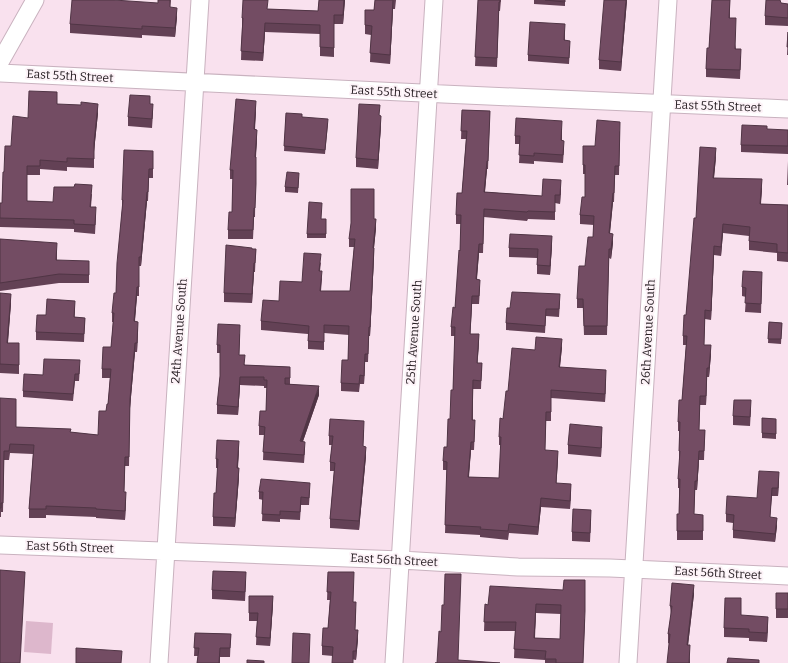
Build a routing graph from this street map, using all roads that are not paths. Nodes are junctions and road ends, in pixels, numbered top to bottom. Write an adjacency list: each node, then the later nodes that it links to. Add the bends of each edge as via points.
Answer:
1 (35, 0): 5 (street)
2 (200, 0): 7 (street, 24th Avenue South)
3 (434, 0): 8 (street, 25th Avenue South)
4 (668, 0): 9 (street, 26th Avenue South)
5 (0, 62)
6 (0, 73): 7 (street, East 55th Street)
7 (195, 82): 8 (street, East 55th Street); 12 (street, 24th Avenue South)
8 (429, 94): 9 (street, East 55th Street); 13 (street, 25th Avenue South)
9 (662, 104): 10 (street, East 55th Street); 14 (street, 26th Avenue South)
10 (788, 109)
11 (0, 544): 12 (street, East 56th Street)
12 (166, 551): 13 (street, East 56th Street); 16 (street, 24th Avenue South)
13 (401, 560): 14 (street, East 56th Street); 17 (street, 25th Avenue South)
14 (634, 570): 15 (street, East 56th Street); 18 (street, 26th Avenue South)
15 (788, 576)
16 (159, 663)
17 (394, 663)
18 (628, 663)

